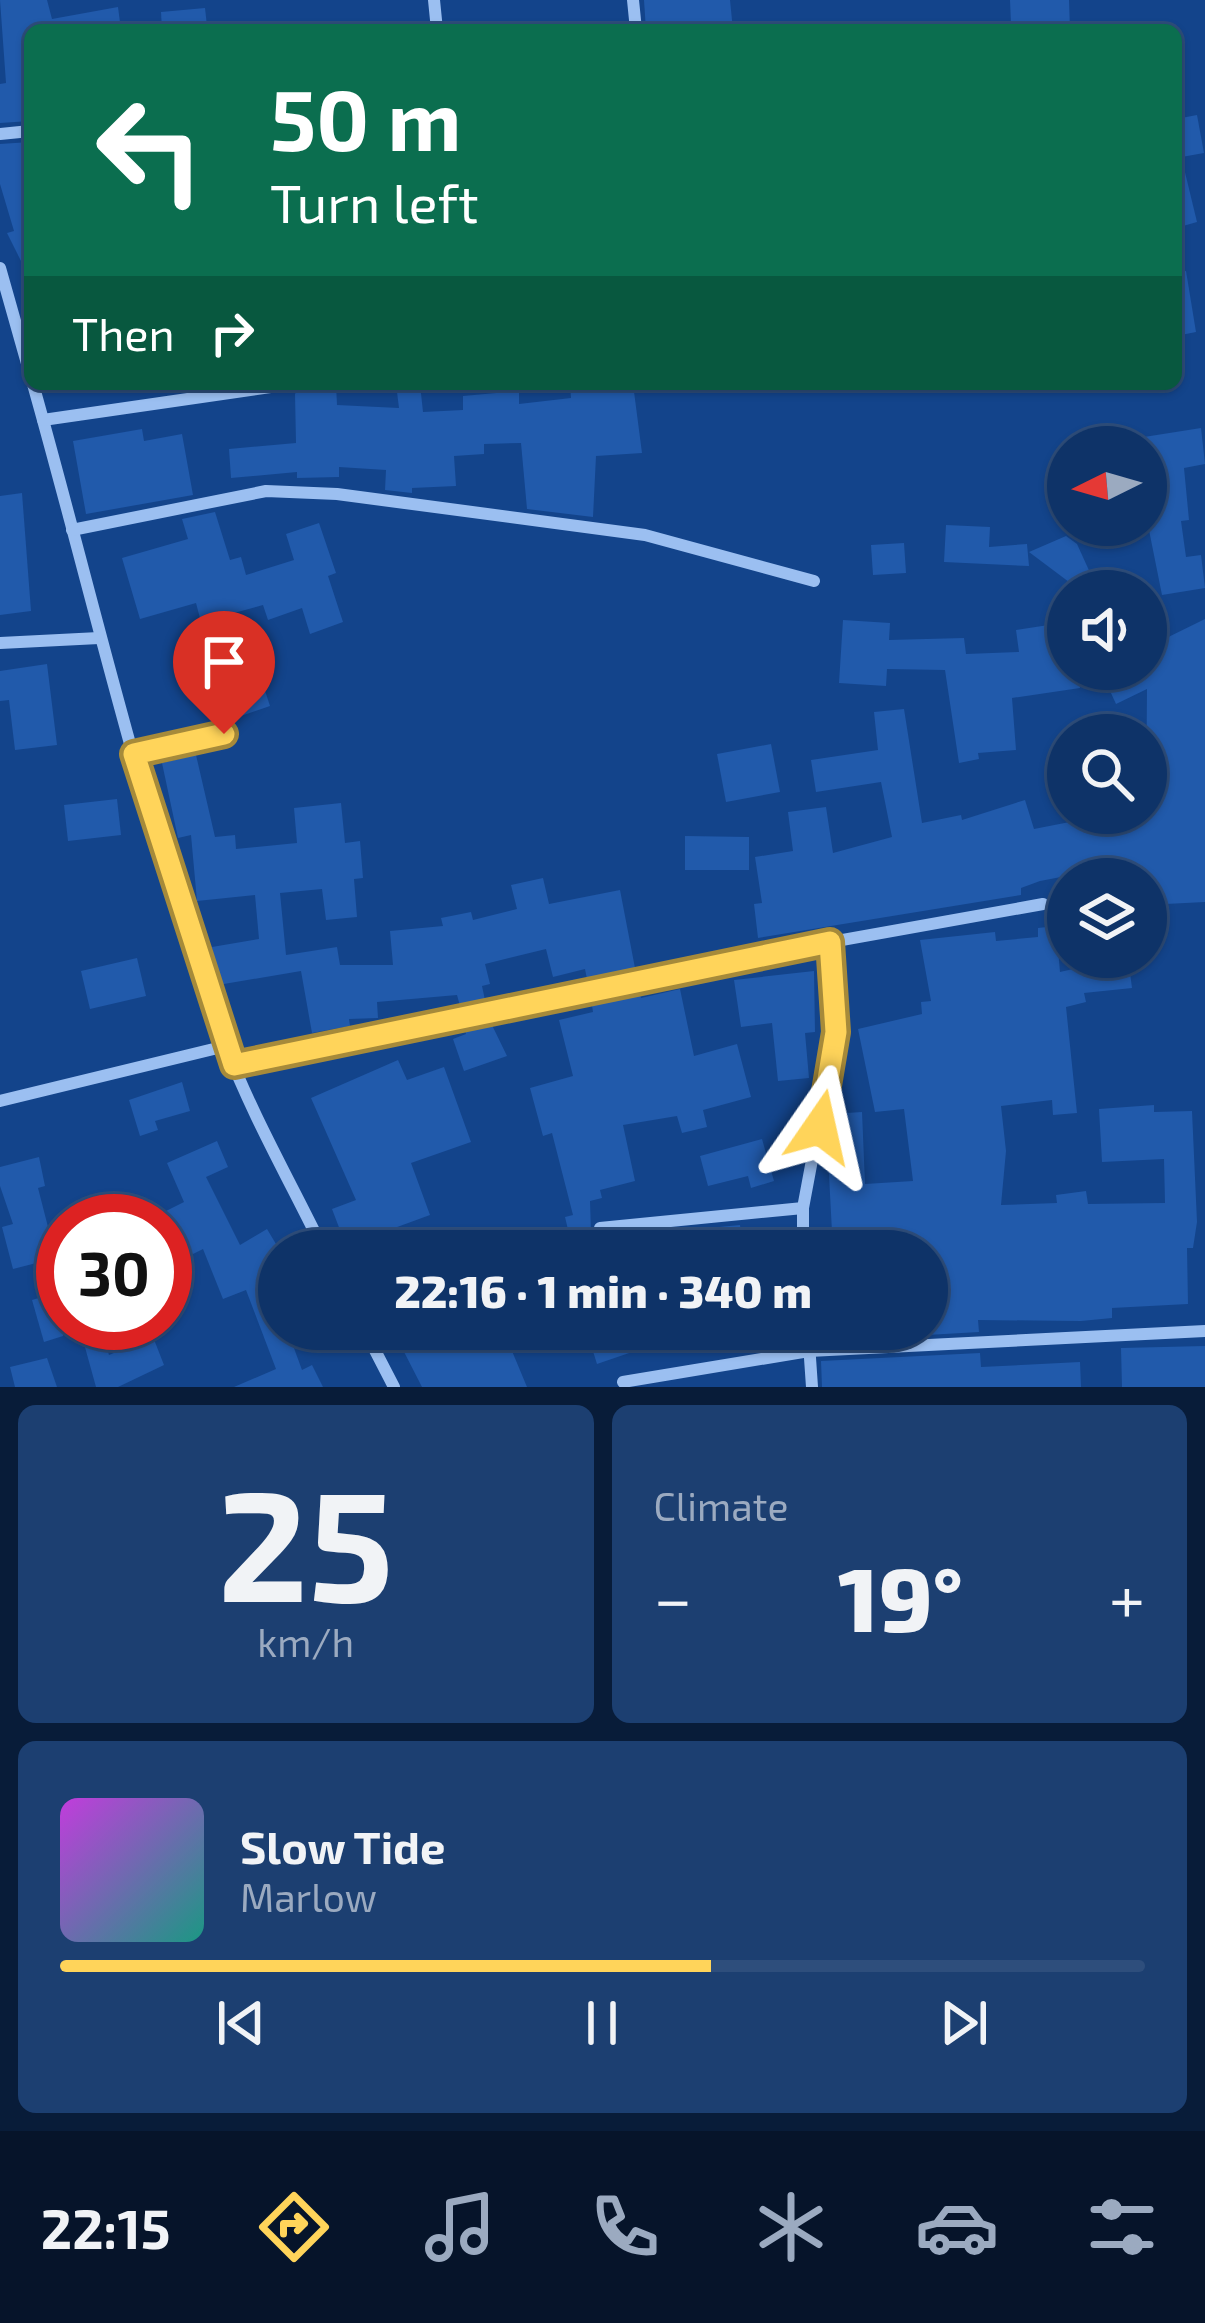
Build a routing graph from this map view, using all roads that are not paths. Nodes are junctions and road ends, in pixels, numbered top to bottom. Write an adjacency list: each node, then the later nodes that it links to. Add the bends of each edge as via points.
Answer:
1 (0, 268): 2 (street)
2 (24, 353)
3 (35, 390): 5 (street)
4 (250, 390): 5 (street)
5 (43, 420): 6 (street)
6 (72, 530): 7 (street, via 266,491 337,494 645,535); 8 (street)
7 (814, 581)
8 (99, 638): 9 (street); 11 (street)
9 (0, 643)
10 (224, 734): 11 (street)
11 (134, 754): 14 (street)
12 (1043, 904): 13 (street)
13 (830, 942): 15 (street); 17 (street, via 836,1032)
14 (226, 1046): 15 (street); 16 (street)
15 (234, 1065): 19 (street)
16 (0, 1101)
17 (803, 1208): 18 (street); 20 (street)
18 (600, 1228)
19 (314, 1230)
20 (803, 1230)
21 (1205, 1331): 23 (street)
22 (375, 1350): 25 (street)
23 (809, 1352): 24 (street); 26 (street)
24 (623, 1382)
25 (394, 1387)
26 (812, 1387)

